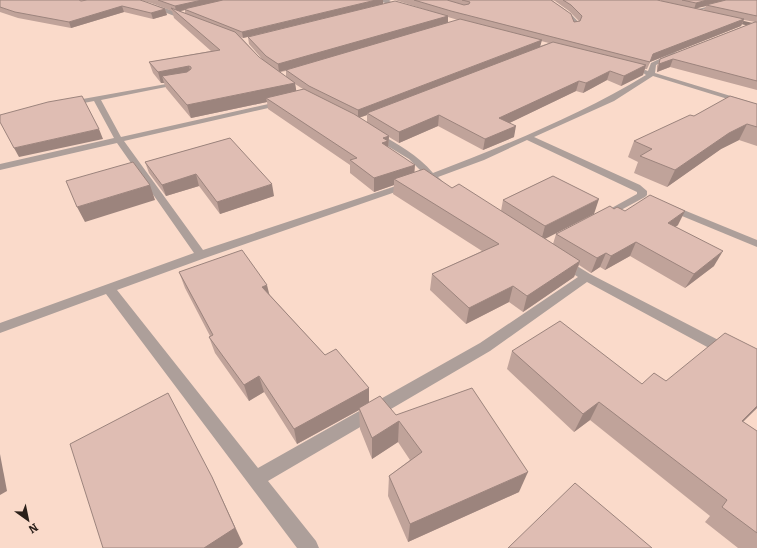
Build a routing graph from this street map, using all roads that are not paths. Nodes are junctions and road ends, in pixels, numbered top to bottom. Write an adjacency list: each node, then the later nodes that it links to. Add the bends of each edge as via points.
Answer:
1 (127, 0): 10 (street)
2 (548, 0): 14 (street, via 574,19)
3 (738, 0): 7 (street)
4 (385, 2): 5 (street)
5 (405, 8)
6 (686, 10): 7 (street)
7 (694, 11): 9 (street)
8 (189, 12): 10 (street)
9 (708, 14)
10 (176, 15): 12 (street)
11 (723, 18): 13 (street)
12 (190, 20)
13 (754, 25): 15 (street)
14 (575, 26)
15 (737, 30)
16 (683, 51): 18 (street, via 653,64)
17 (634, 69): 18 (street)
18 (652, 74): 23 (street); 25 (street, via 611,99)
19 (190, 80): 20 (street)
20 (97, 99): 22 (street); 26 (street)
21 (290, 100): 26 (street)
22 (62, 105)
23 (757, 106)
24 (364, 127): 28 (street, via 418,161)
25 (527, 138): 28 (street); 30 (street, via 637,187)
26 (119, 140): 27 (street); 33 (street)
27 (0, 167)
28 (431, 177): 29 (street); 33 (street)
29 (444, 185)
30 (649, 198): 31 (street); 32 (street)
31 (595, 219)
32 (757, 244)
33 (201, 255): 36 (street)
34 (554, 255): 35 (street)
35 (586, 277): 38 (street); 39 (street, via 485,347)
36 (109, 289): 37 (street); 39 (street)
37 (0, 328)
38 (737, 357)
39 (256, 478): 40 (street)
40 (309, 548)

